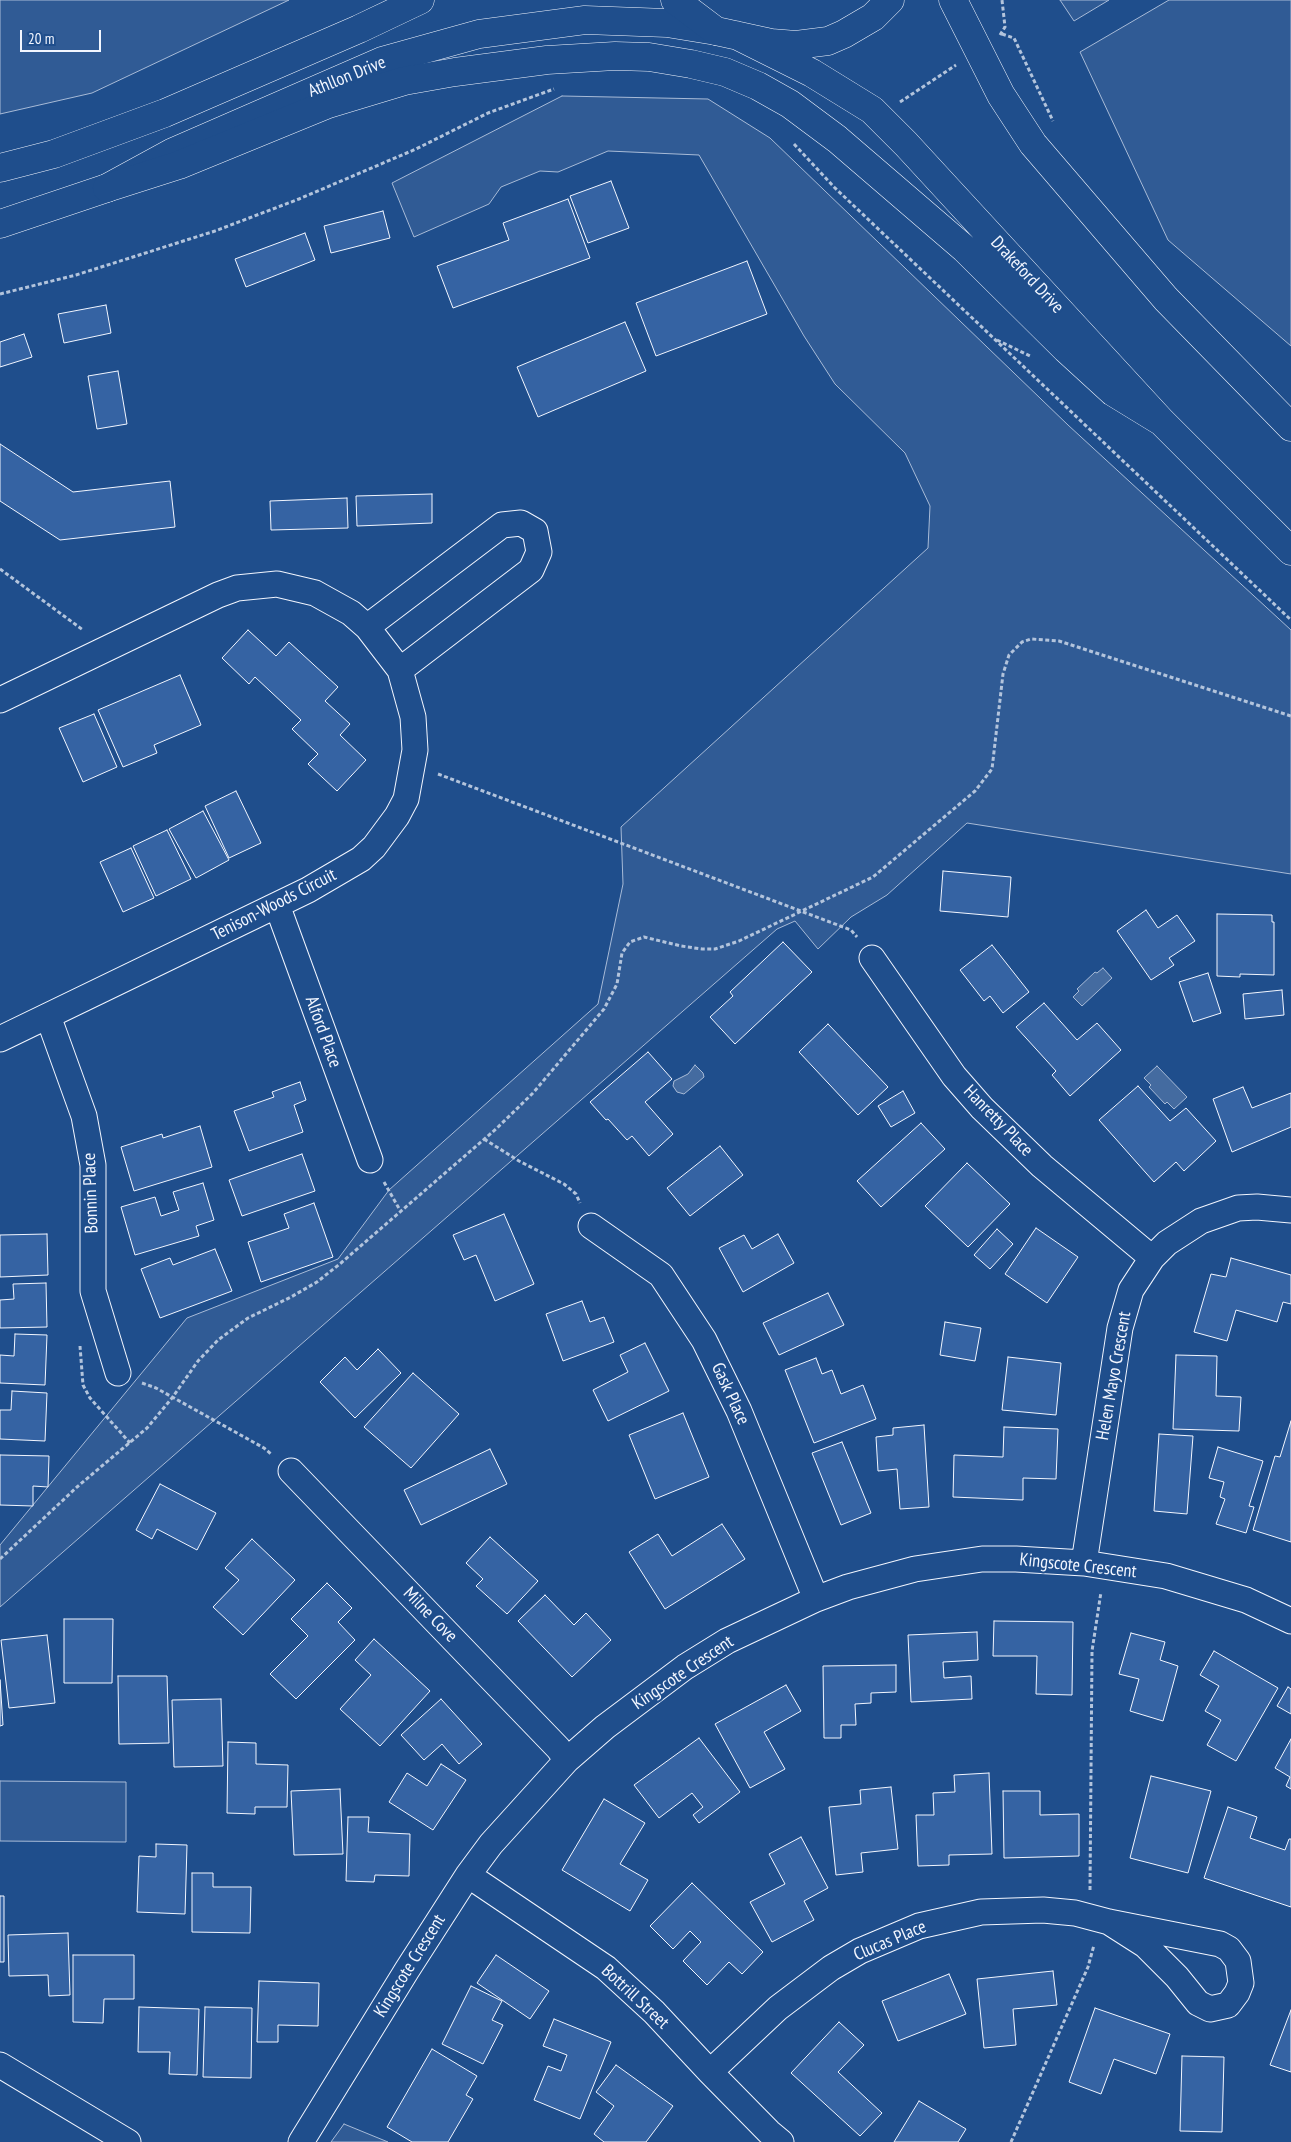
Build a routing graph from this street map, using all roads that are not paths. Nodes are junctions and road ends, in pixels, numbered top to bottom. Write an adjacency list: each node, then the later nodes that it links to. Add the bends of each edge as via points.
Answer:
1 (420, 0): 6 (main road, via 165,113 54,154)
2 (675, 0): 5 (main road)
3 (890, 0): 5 (main road, via 873,17 828,41 796,45)
4 (952, 0): 10 (main road, via 1001,95 1040,151 1166,299)
5 (726, 33): 7 (main road, Athllon Drive, via 667,24 585,20 479,34 382,61 173,152); 9 (main road, Drakeford Drive, via 812,73 872,110)
6 (0, 168)
7 (107, 188): 8 (main road, Athllon Drive); 9 (main road, via 179,165 328,104 404,82 547,60 632,56 691,64 725,72 758,86 790,104 837,138 965,249 1113,392)
8 (0, 224)
9 (1162, 422): 11 (main road, Drakeford Drive)
10 (1291, 427)
11 (1291, 551)
12 (367, 628): 13 (street, Tenison-Woods Circuit); 13 (street, via 502,525 521,523 535,531 539,552 531,570); 14 (street, Tenison-Woods Circuit, via 352,613 316,593 276,584 237,588)
13 (400, 670): 15 (street, Tenison-Woods Circuit, via 413,717 415,750 406,799 397,816 361,860)
14 (0, 700)
15 (277, 905): 17 (street, Tenison-Woods Circuit); 19 (street, Alford Place)
16 (872, 958): 22 (street, Hanretty Place, via 954,1076 982,1108 1042,1166)
17 (48, 1016): 18 (street, Tenison-Woods Circuit); 23 (street, Bonnin Place, via 84,1116 93,1165 93,1291)
18 (0, 1039)
19 (370, 1160)
20 (1291, 1210): 22 (street, Helen Mayo Crescent, via 1258,1206 1238,1208 1201,1221 1167,1243)
21 (591, 1226): 26 (street, Gask Place, via 661,1275 704,1340 739,1411)
22 (1152, 1258): 25 (street, Helen Mayo Crescent, via 1131,1290 1120,1328)
23 (118, 1373)
24 (291, 1471): 28 (street, Milne Cove)
25 (1084, 1563): 26 (street, Kingscote Crescent, via 982,1560 915,1569); 27 (street, Kingscote Crescent, via 1166,1576 1246,1600)
26 (816, 1599): 28 (street, Kingscote Crescent, via 727,1642 685,1667)
27 (1291, 1621)
28 (567, 1760): 29 (street, Kingscote Crescent, via 491,1844)
29 (468, 1875): 32 (street, Bottrill Street, via 606,1968 654,2012); 34 (street, Kingscote Crescent)
30 (1102, 1920): 30 (street, Clucas Place, via 1220,1944 1229,1949 1238,1961 1241,1983 1238,1993 1228,2005 1210,2009 1198,2003 1145,1945); 32 (street, Clucas Place, via 1044,1910 981,1912 919,1926 860,1951 831,1968 778,2008)
31 (0, 2065): 33 (street)
32 (710, 2072): 35 (street, Bottrill Street)
33 (128, 2142)
34 (301, 2142)
35 (781, 2142)

